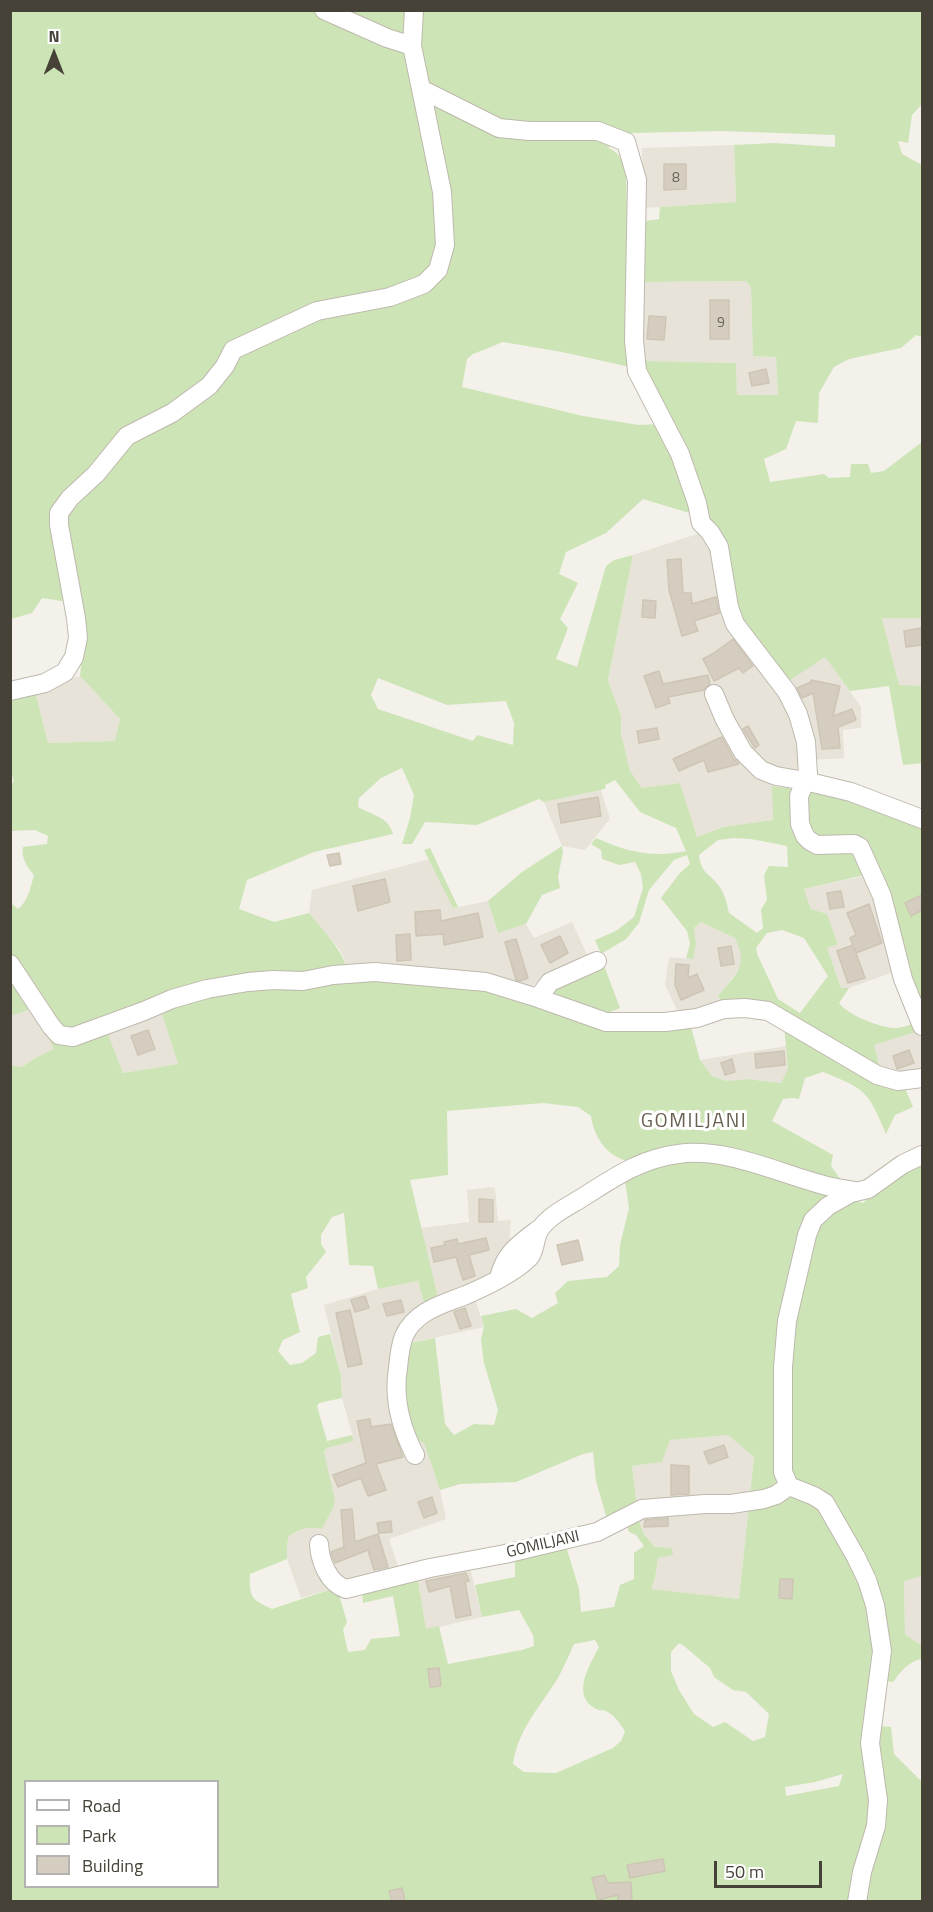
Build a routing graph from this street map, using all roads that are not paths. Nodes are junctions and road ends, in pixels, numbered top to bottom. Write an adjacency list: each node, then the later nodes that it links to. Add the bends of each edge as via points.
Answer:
1 (324, 10): 3 (street)
2 (414, 10): 3 (street)
3 (412, 46): 4 (street)
4 (420, 89): 5 (street, via 442,192 446,245 438,270 424,284 390,297 317,311 233,350 209,386 172,413 127,436 59,513 76,618 78,638 74,657 65,672 45,683); 7 (street, via 499,128 598,131 626,142 637,180 637,371 680,454 700,523 719,547 735,624 782,685 798,714 806,742)
5 (10, 691)
6 (714, 694): 7 (street, via 724,720 751,761 776,776)
7 (805, 781): 8 (street); 12 (street, via 799,796 800,824 805,836 817,845 860,847 882,896 903,978)
8 (920, 814)
9 (597, 961): 11 (street, via 550,982)
10 (10, 964): 11 (street, via 51,1026 59,1035 73,1037 172,999 248,982 303,981 375,972 486,982)
11 (538, 998): 13 (street, via 606,1022 665,1022 724,1009 768,1011 877,1075 898,1081)
12 (922, 1026)
13 (922, 1078)
14 (922, 1155): 15 (street, via 868,1189)
15 (855, 1191): 16 (street, via 710,1154 679,1153 649,1160 618,1174 561,1210 539,1229 531,1256 513,1270 431,1308 405,1334 396,1377 399,1413); 17 (street, via 813,1220 787,1321 783,1472)
16 (415, 1455)
17 (789, 1486): 18 (street, GOMILJANI, via 764,1499 642,1509 597,1533 346,1588 333,1581 319,1554); 19 (street, via 825,1503 856,1557 874,1605 882,1651 870,1743 878,1800 876,1826)
18 (319, 1544)
19 (857, 1902)

